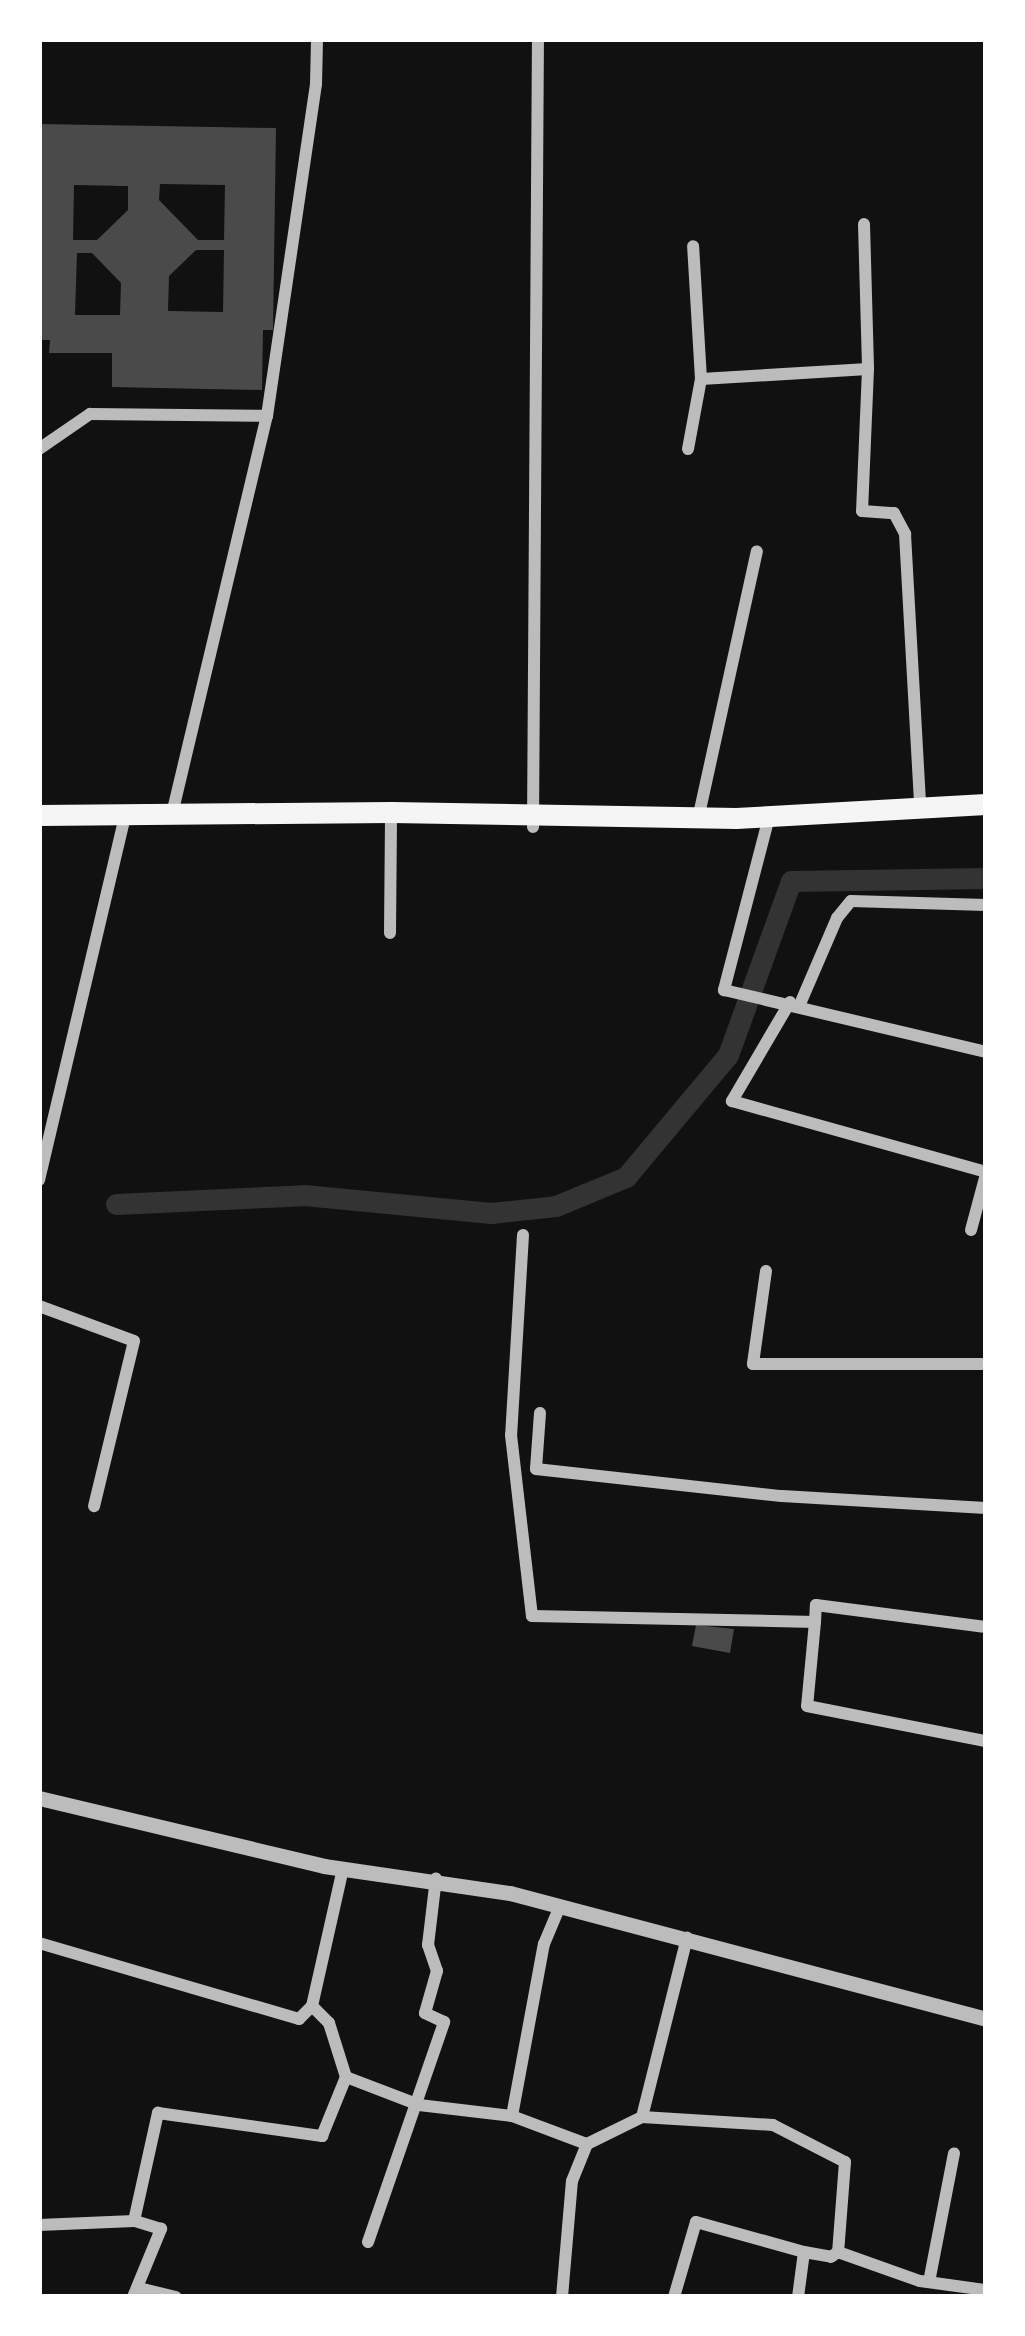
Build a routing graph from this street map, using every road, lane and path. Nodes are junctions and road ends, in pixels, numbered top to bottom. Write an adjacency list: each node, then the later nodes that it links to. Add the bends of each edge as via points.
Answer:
1 (317, 39): 7 (street)
2 (538, 39): 19 (street)
3 (864, 224): 5 (street)
4 (693, 246): 6 (street)
5 (868, 370): 6 (street); 11 (street, via 862,511 893,513 905,535)
6 (701, 379): 8 (street)
7 (268, 416): 9 (street, via 90,414); 16 (street)
8 (688, 448)
9 (39, 449)
10 (757, 551): 18 (street)
11 (920, 804): 12 (highway); 17 (highway)
12 (986, 804)
13 (391, 812): 16 (highway); 19 (highway); 21 (street)
14 (39, 815): 15 (highway)
15 (125, 815): 16 (highway); 25 (street)
16 (172, 815)
17 (769, 817): 18 (highway); 22 (street, via 724,990)
18 (698, 820): 19 (highway)
19 (533, 822)
20 (986, 904): 22 (street, via 851,901)
21 (389, 933)
22 (795, 1003): 23 (street); 24 (street, via 732,1101)
23 (986, 1052)
24 (986, 1173): 26 (street)
25 (39, 1180)
26 (971, 1230)
27 (523, 1235): 34 (street, via 512,1435 532,1616)
28 (766, 1271): 30 (street, via 754,1364)
29 (39, 1306): 32 (street, via 134,1341)
30 (986, 1364)
31 (540, 1413): 33 (street, via 536,1469)
32 (94, 1506)
33 (986, 1508)
34 (815, 1622): 35 (street, via 816,1605); 36 (street, via 807,1706)
35 (986, 1627)
36 (986, 1742)
37 (39, 1798): 38 (street)
38 (343, 1868): 39 (street); 43 (street)
39 (436, 1878): 40 (street); 46 (street, via 428,1945 437,1971 425,2013 444,2022)
40 (560, 1906): 41 (street); 47 (street, via 544,1944)
41 (687, 1938): 44 (street); 48 (street)
42 (39, 1943): 43 (street, via 299,2019)
43 (312, 2006): 45 (street, via 329,2023)
44 (986, 2019)
45 (346, 2077): 46 (street); 51 (street, via 322,2136 158,2113)
46 (418, 2105): 47 (street); 53 (street)
47 (512, 2116): 49 (street)
48 (642, 2116): 49 (street); 55 (street, via 773,2125 845,2162)
49 (587, 2144): 60 (street, via 572,2181)
50 (954, 2152): 56 (street)
51 (134, 2221): 52 (street); 58 (street, via 161,2229)
52 (39, 2225)
53 (368, 2242)
54 (804, 2252): 55 (street); 61 (street, via 696,2222); 62 (street)
55 (838, 2252): 56 (street)
56 (924, 2281): 57 (street); 63 (street)
57 (986, 2290)
58 (136, 2292): 59 (street)
59 (176, 2297)
60 (562, 2297)
61 (674, 2297)
62 (798, 2297)
63 (919, 2297)

